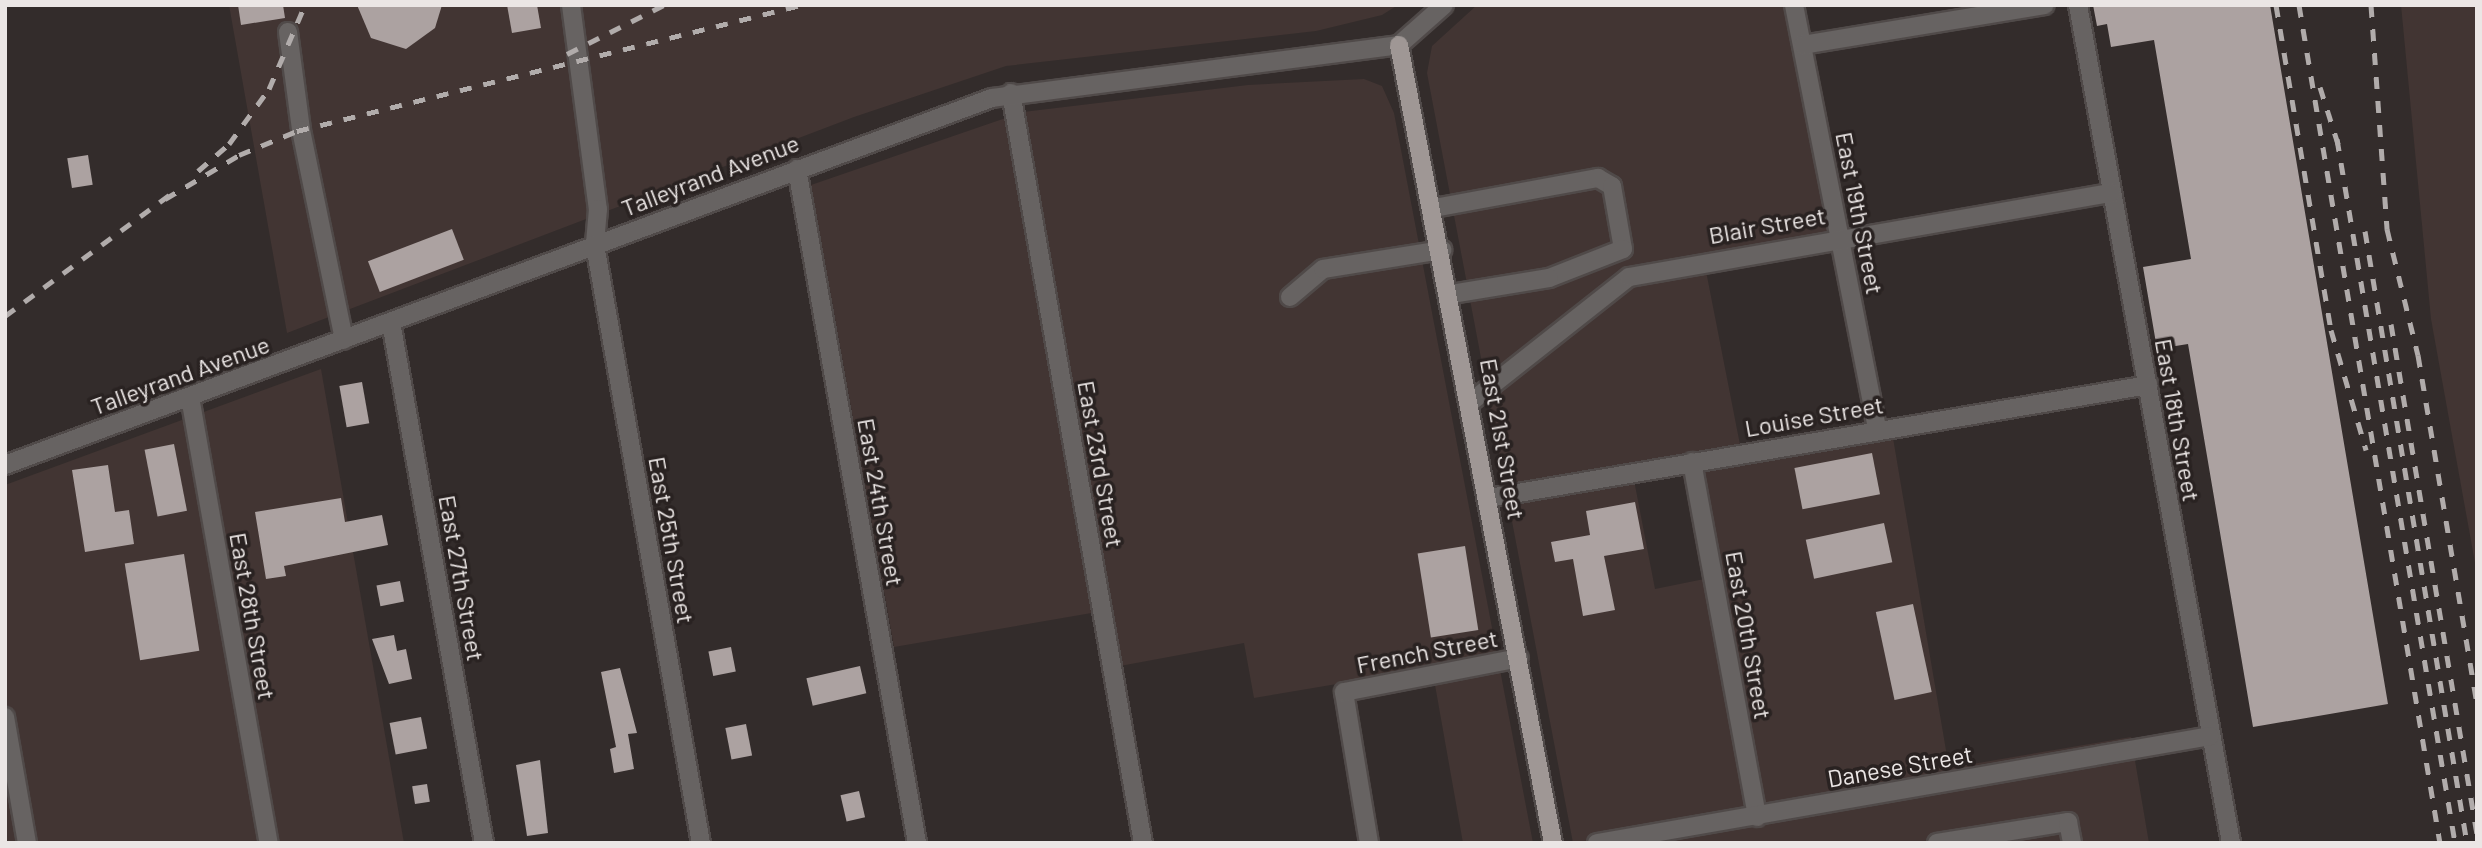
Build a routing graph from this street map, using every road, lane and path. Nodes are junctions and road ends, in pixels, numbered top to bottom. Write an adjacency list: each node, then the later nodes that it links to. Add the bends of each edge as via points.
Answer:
1 (571, 5): 14 (street, East 25th Street, via 597,209)
2 (1444, 5): 7 (street)
3 (1794, 5): 8 (street, East 19th Street)
4 (2045, 5): 8 (street)
5 (2078, 5): 11 (street, East 18th Street)
6 (288, 32): 19 (street)
7 (1399, 45): 9 (street, Talleyrand Avenue); 12 (main road, East 21st Street)
8 (1803, 45): 13 (street, East 19th Street)
9 (1011, 93): 10 (street, Talleyrand Avenue); 36 (street, East 23rd Street)
10 (797, 169): 14 (street, Talleyrand Avenue); 35 (street, East 24th Street)
11 (2112, 192): 13 (street, Blair Street); 20 (street, East 18th Street)
12 (1434, 208): 15 (main road, East 21st Street); 16 (street, via 1598,178 1612,186 1623,250 1549,278)
13 (1840, 237): 22 (street, Blair Street, via 1629,277); 23 (street, East 19th Street)
14 (595, 245): 18 (street, Talleyrand Avenue); 34 (street, East 25th Street)
15 (1442, 250): 16 (main road, East 21st Street); 17 (street, via 1323,270)
16 (1451, 294): 22 (main road, East 21st Street)
17 (1290, 297)
18 (391, 322): 19 (street, Talleyrand Avenue); 33 (street, East 27th Street)
19 (344, 340): 21 (street, Talleyrand Avenue)
20 (2148, 385): 23 (street, Louise Street); 29 (street, East 18th Street)
21 (190, 397): 25 (street, Talleyrand Avenue); 32 (street, East 28th Street)
22 (1472, 401): 26 (main road, East 21st Street)
23 (1877, 430): 24 (street, Louise Street)
24 (1692, 462): 26 (street, Louise Street); 30 (street, East 20th Street)
25 (5, 465)
26 (1489, 498): 27 (main road, East 21st Street)
27 (1519, 658): 37 (street, French Street, via 1344,692); 38 (main road, East 21st Street)
28 (5, 717): 31 (street)
29 (2210, 736): 30 (street, Danese Street); 42 (street, East 18th Street)
30 (1757, 817): 39 (street, Danese Street)
31 (27, 843)
32 (269, 843)
33 (484, 843)
34 (701, 843)
35 (917, 843)
36 (1143, 843)
37 (1369, 843)
38 (1553, 843)
39 (1597, 843)
40 (1937, 843): 41 (street, via 2068,822)
41 (2072, 843)
42 (2231, 843)

